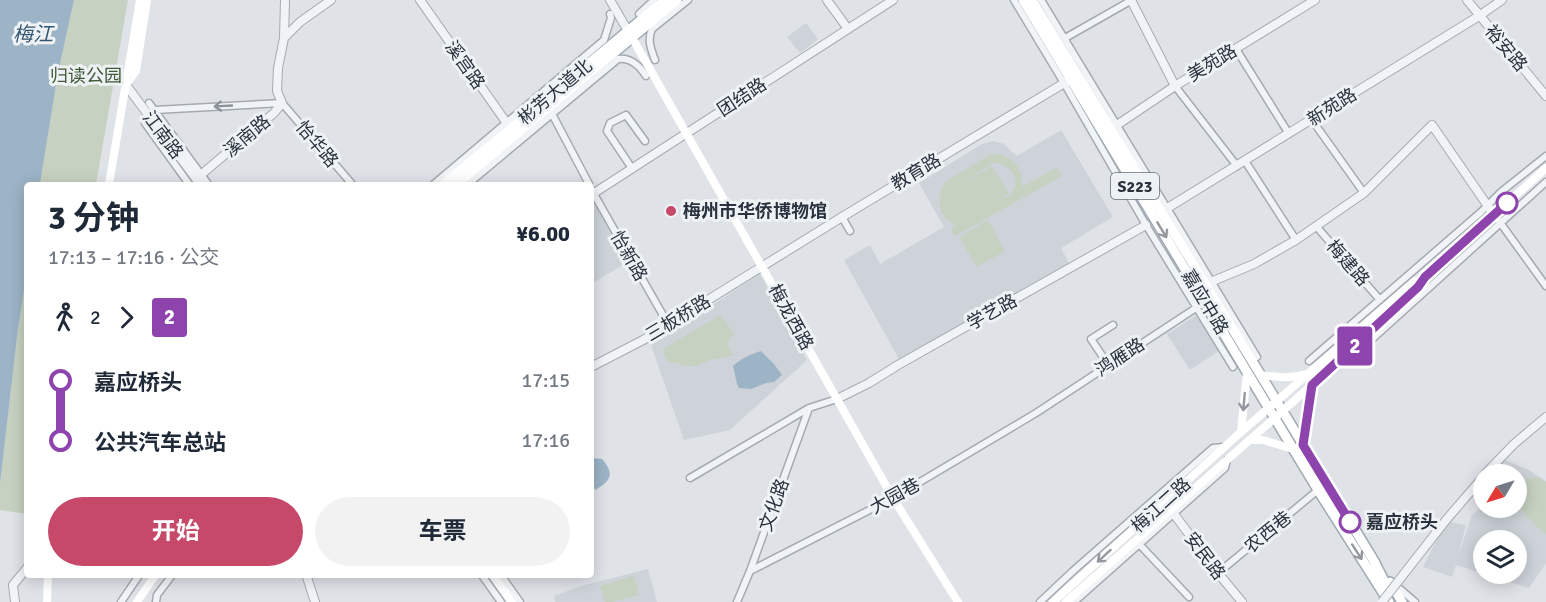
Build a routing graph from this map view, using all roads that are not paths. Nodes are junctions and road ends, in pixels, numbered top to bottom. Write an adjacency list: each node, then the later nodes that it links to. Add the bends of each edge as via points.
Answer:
1 (140, 0): 32 (main road)
2 (147, 0): 32 (main road, via 136,71)
3 (285, 0): 27 (street, 溪南路)
4 (331, 0): 27 (street)
5 (420, 0): 41 (street, 溪宫路)
6 (610, 0): 25 (street)
7 (654, 0): 22 (street)
8 (665, 0): 25 (main road, 彬芳大道北)
9 (677, 0): 25 (main road, 彬芳大道北)
10 (688, 0): 29 (street, via 652,29 650,49)
11 (826, 0): 24 (street)
12 (893, 0): 24 (street, 团结路)
13 (1014, 0): 31 (street)
14 (1023, 0): 31 (main road, 嘉应中路 / S223)
15 (1032, 0): 42 (main road, 嘉应中路 / S223)
16 (1041, 0): 42 (street)
17 (1131, 0): 26 (street); 33 (street)
18 (1315, 0): 28 (street, 美苑路)
19 (1467, 0): 23 (street, 裕安路)
20 (1502, 0): 23 (street, 新苑路)
21 (610, 14): 41 (street, via 604,40)
22 (639, 14)
23 (1479, 16): 34 (street, 裕安路); 39 (street, 新苑路)
24 (848, 29): 43 (street, 团结路)
25 (630, 34): 38 (main road, 彬芳大道北); 41 (main road, 彬芳大道北); 43 (main road, 梅龙西路)
26 (1067, 37)
27 (284, 38): 36 (street, 溪南路, via 277,91)
28 (1236, 49): 33 (street, 美苑路); 44 (street)
29 (655, 60)
30 (646, 76): 38 (street, via 637,64 618,59)
31 (1067, 81): 65 (street, 教育路); 66 (street); 75 (main road, 嘉应中路 / S223, one-way to 75)
32 (126, 85): 51 (street, 江南路); 52 (main road)
33 (1175, 86): 42 (street, 美苑路); 49 (street)
34 (1546, 96)
35 (149, 103): 37 (street)
36 (282, 103): 37 (street, one-way to 37); 51 (street, 溪南路); 53 (street, 怡华路)
37 (154, 110): 51 (street)
38 (550, 110): 56 (main road, 彬芳大道北); 57 (street); 58 (street)
39 (1312, 120): 44 (street, 新苑路); 61 (street)
40 (145, 123): 51 (street)
41 (508, 126): 54 (street); 55 (main road, 彬芳大道北)
42 (1113, 127): 63 (main road, 嘉应中路 / S223)
43 (686, 132): 60 (street, 团结路); 70 (main road, 梅龙西路)
44 (1289, 134): 47 (street, 新苑路)
45 (645, 141): 48 (street, via 626,115 610,123 607,131)
46 (1546, 156): 74 (street)
47 (1245, 161): 49 (street, 新苑路); 69 (street)
48 (629, 164)
49 (1237, 166): 63 (street, 新苑路)
50 (1546, 168): 64 (main road)
51 (197, 180)
52 (109, 182)
53 (349, 182)
54 (437, 182)
55 (446, 182)
56 (460, 182)
57 (470, 182)
58 (588, 182)
59 (1546, 182): 78 (street)
60 (594, 191)
61 (1364, 193): 64 (street, via 1432,125); 67 (street)
62 (594, 195): 76 (street, 怡新路)
63 (1164, 211): 79 (street); 86 (main road, 嘉应中路 / S223)
64 (1494, 215): 71 (main road); 73 (street)
65 (842, 217): 68 (street); 70 (street, 教育路)
66 (1146, 225): 75 (street); 88 (street, 学艺路)
67 (1316, 226): 69 (street); 74 (street, 梅建路)
68 (850, 231)
69 (1296, 240): 72 (street, via 1254,264)
70 (762, 267): 76 (street, 三板桥路); 88 (main road, 梅龙西路)
71 (1425, 277): 85 (main road, 梅江二路, via 1414,282); 87 (main road, 梅江二路)
72 (1212, 281)
73 (1546, 286)
74 (1380, 300): 81 (street)
75 (1201, 305): 83 (street); 84 (main road, 嘉应中路 / S223); 93 (street, 鸿雁路)
76 (668, 324): 82 (street, 三板桥路)
77 (1113, 325): 80 (street, via 1091,339)
78 (1359, 351)
79 (1257, 357)
80 (1105, 360)
81 (1309, 361)
82 (594, 365)
83 (1233, 367)
84 (1247, 372): 91 (main road, 嘉应中路 / S223); 96 (main road, one-way to 96)
85 (1310, 373): 86 (main road, via 1294,378); 89 (main road, 梅江二路)
86 (1261, 375): 89 (main road, 嘉应中路 / S223)
87 (1312, 385): 92 (main road, 梅江二路); 98 (main road)
88 (837, 399): 90 (street); 105 (main road, 梅龙西路)
89 (1277, 401): 91 (main road, 梅江二路); 92 (main road, 嘉应中路 / S223)
90 (809, 408): 102 (street); 110 (street, 文化路)
91 (1269, 408): 95 (main road, 嘉应中路 / S223); 96 (main road, 梅江二路)
92 (1282, 411): 95 (main road, 梅江二路); 98 (main road, 嘉应中路 / S223)
93 (1036, 413): 105 (street, 大园巷)
94 (1546, 417): 101 (street)
95 (1274, 418): 97 (main road, 梅江二路); 100 (main road, 嘉应中路 / S223)
96 (1241, 432): 99 (main road, 梅江二路)
97 (1249, 440): 100 (main road); 106 (main road, 梅江二路)
98 (1303, 445): 108 (main road, 嘉应中路 / S223)
99 (1226, 446): 133 (street, via 1213,448); 134 (main road, 梅江二路, one-way to 134)
100 (1293, 449): 104 (main road, 嘉应中路 / S223)
101 (1495, 464)
102 (690, 478)
103 (1473, 488): 138 (street, bridge)
104 (1318, 490): 111 (street, 农西巷); 112 (main road, 嘉应中路 / S223, one-way to 112)
105 (893, 498): 110 (street, 大园巷); 132 (main road, 梅龙西路)
106 (1173, 511): 111 (street, 安民路); 135 (main road, 梅江二路); 136 (street)
107 (1141, 546): 122 (street)
108 (1374, 561): 121 (main road); 140 (main road, 嘉应中路 / S223)
109 (24, 571): 124 (street, via 13,585)
110 (750, 571): 131 (street, 文化路)
111 (1218, 573): 137 (street, 安民路)
112 (1370, 573): 138 (main road); 139 (main road, 嘉应中路 / S223)
113 (48, 578): 125 (main road)
114 (137, 578): 126 (street)
115 (153, 578): 127 (main road)
116 (169, 578): 128 (street)
117 (307, 578): 129 (street)
118 (484, 578): 123 (street)
119 (494, 578): 123 (main road)
120 (503, 578): 130 (street)
121 (1389, 580): 141 (main road); 142 (street)
122 (1189, 597)
123 (503, 601)
124 (15, 602)
125 (47, 602)
126 (121, 602)
127 (137, 602)
128 (156, 602)
129 (315, 602)
130 (520, 602)
131 (737, 602)
132 (957, 602)
133 (1040, 602)
134 (1053, 602)
135 (1066, 602)
136 (1074, 602)
137 (1242, 602)
138 (1382, 602)
139 (1389, 602)
140 (1395, 602)
141 (1402, 602)
142 (1415, 602)

